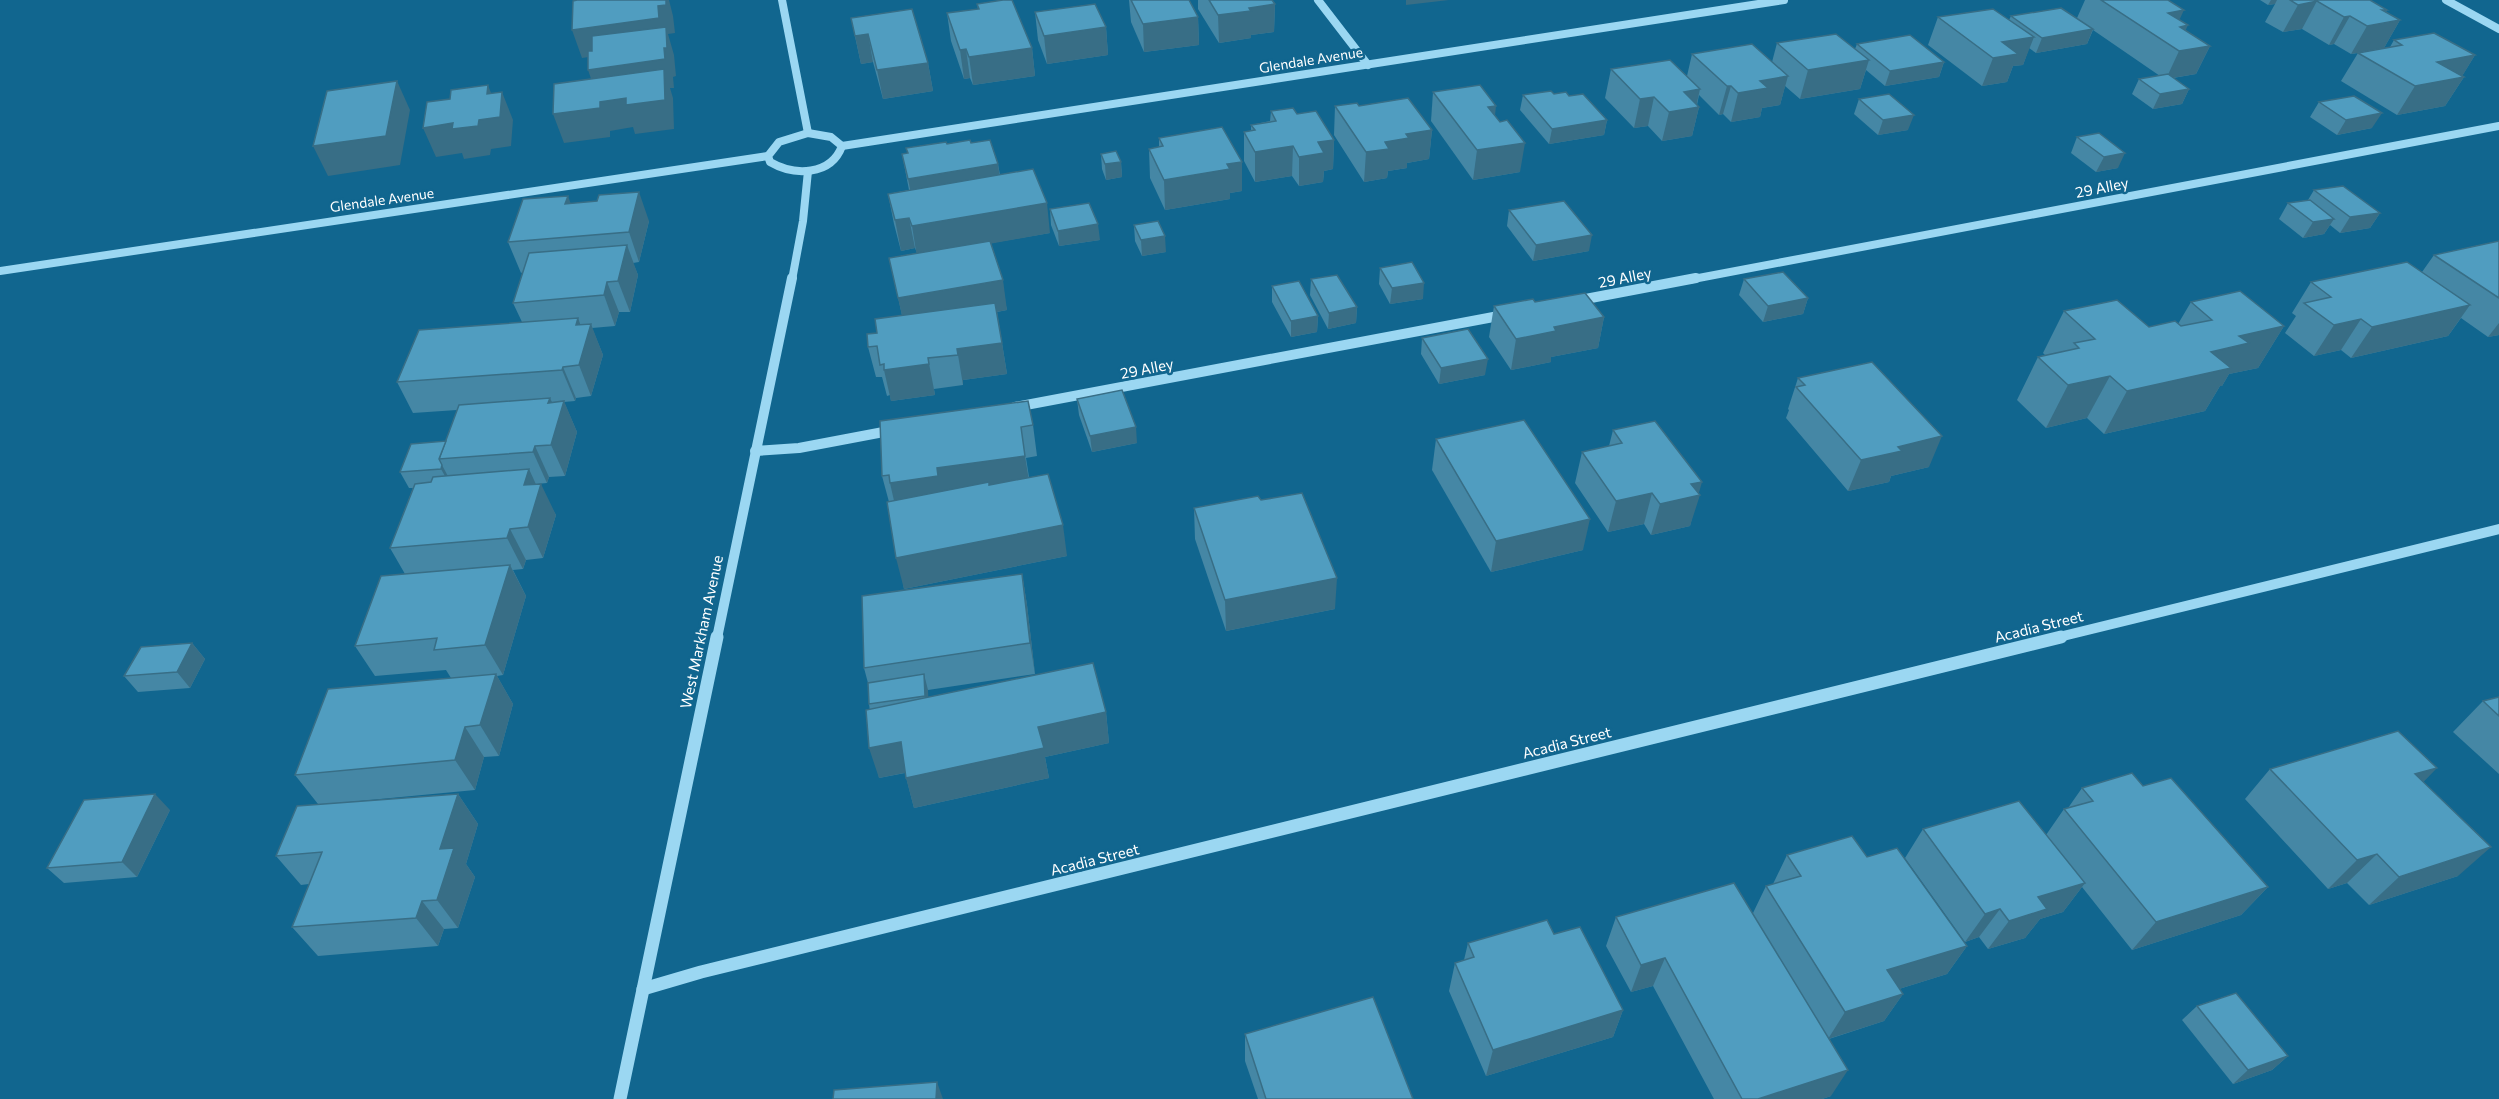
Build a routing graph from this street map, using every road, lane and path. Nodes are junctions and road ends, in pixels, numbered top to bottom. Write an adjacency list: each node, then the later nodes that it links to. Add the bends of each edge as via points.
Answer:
1 (782, 0): 8 (street)
2 (1318, 0): 6 (street)
3 (1784, 0): 6 (street, Glendale Avenue)
4 (2446, 0): 5 (street)
5 (2499, 29)
6 (1368, 65): 9 (street, Glendale Avenue)
7 (2499, 126): 13 (street, 29 Alley)
8 (808, 133): 9 (street, via 830,136); 10 (street, via 784,139)
9 (842, 146): 11 (street, via 830,164)
10 (768, 156): 11 (street, via 770,162 785,170); 12 (street, Glendale Avenue)
11 (808, 171): 17 (street, West Markham Avenue, via 803,221)
12 (0, 271)
13 (1561, 304)
14 (1514, 313): 15 (street, 29 Alley)
15 (1010, 408)
16 (905, 428): 17 (street, via 799,448)
17 (755, 451): 19 (street, West Markham Avenue)
18 (2499, 529): 19 (street, Acadia Street)
19 (643, 989): 20 (street, West Markham Avenue)
20 (620, 1099)

